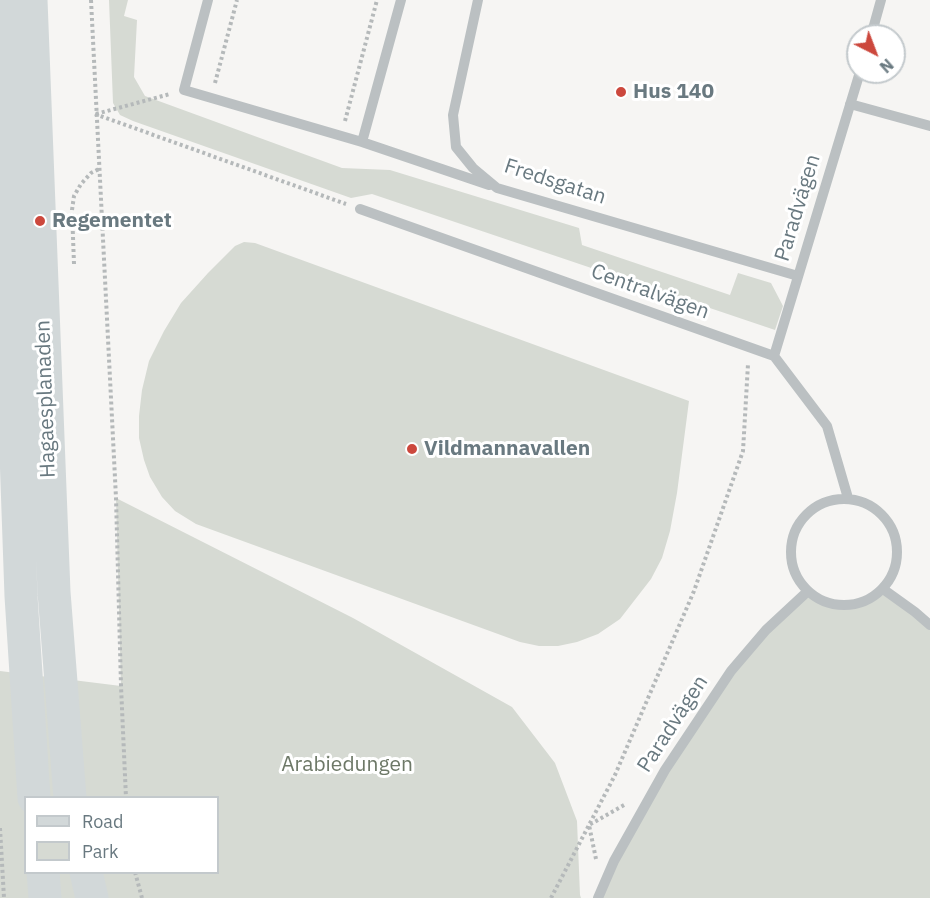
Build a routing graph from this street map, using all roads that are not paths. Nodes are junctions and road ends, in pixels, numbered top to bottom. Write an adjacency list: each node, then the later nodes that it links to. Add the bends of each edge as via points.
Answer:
1 (0, 0): 20 (main road, Hagaesplanaden, via 21,597)
2 (31, 0): 21 (main road, Hagaesplanaden, via 54,592)
3 (208, 0): 11 (street, via 184,90)
4 (400, 0): 11 (street)
5 (478, 0): 12 (street, Fredsgatan, via 453,115 456,147)
6 (881, 0): 7 (street)
7 (874, 24)
8 (856, 84): 9 (street, Paradvägen)
9 (850, 104): 10 (street); 14 (street, Paradvägen)
10 (930, 126)
11 (362, 142): 12 (street)
12 (497, 188): 14 (street, Fredsgatan)
13 (360, 209): 15 (street, Centralvägen)
14 (798, 276): 15 (street, Paradvägen)
15 (774, 356): 16 (street, via 827,426)
16 (848, 498): 17 (street, via 872,505 888,520 897,539 898,560); 18 (street, via 827,500 808,512 794,534 790,554 796,575)
17 (883, 589): 18 (street, via 868,600 850,605 826,602); 19 (street)
18 (808, 591): 26 (street, Paradvägen, via 766,630 731,671 665,770)
19 (930, 626)
20 (34, 796)
21 (70, 796)
22 (42, 874): 24 (main road)
23 (86, 874): 25 (main road)
24 (45, 898)
25 (92, 898)
26 (598, 898)

